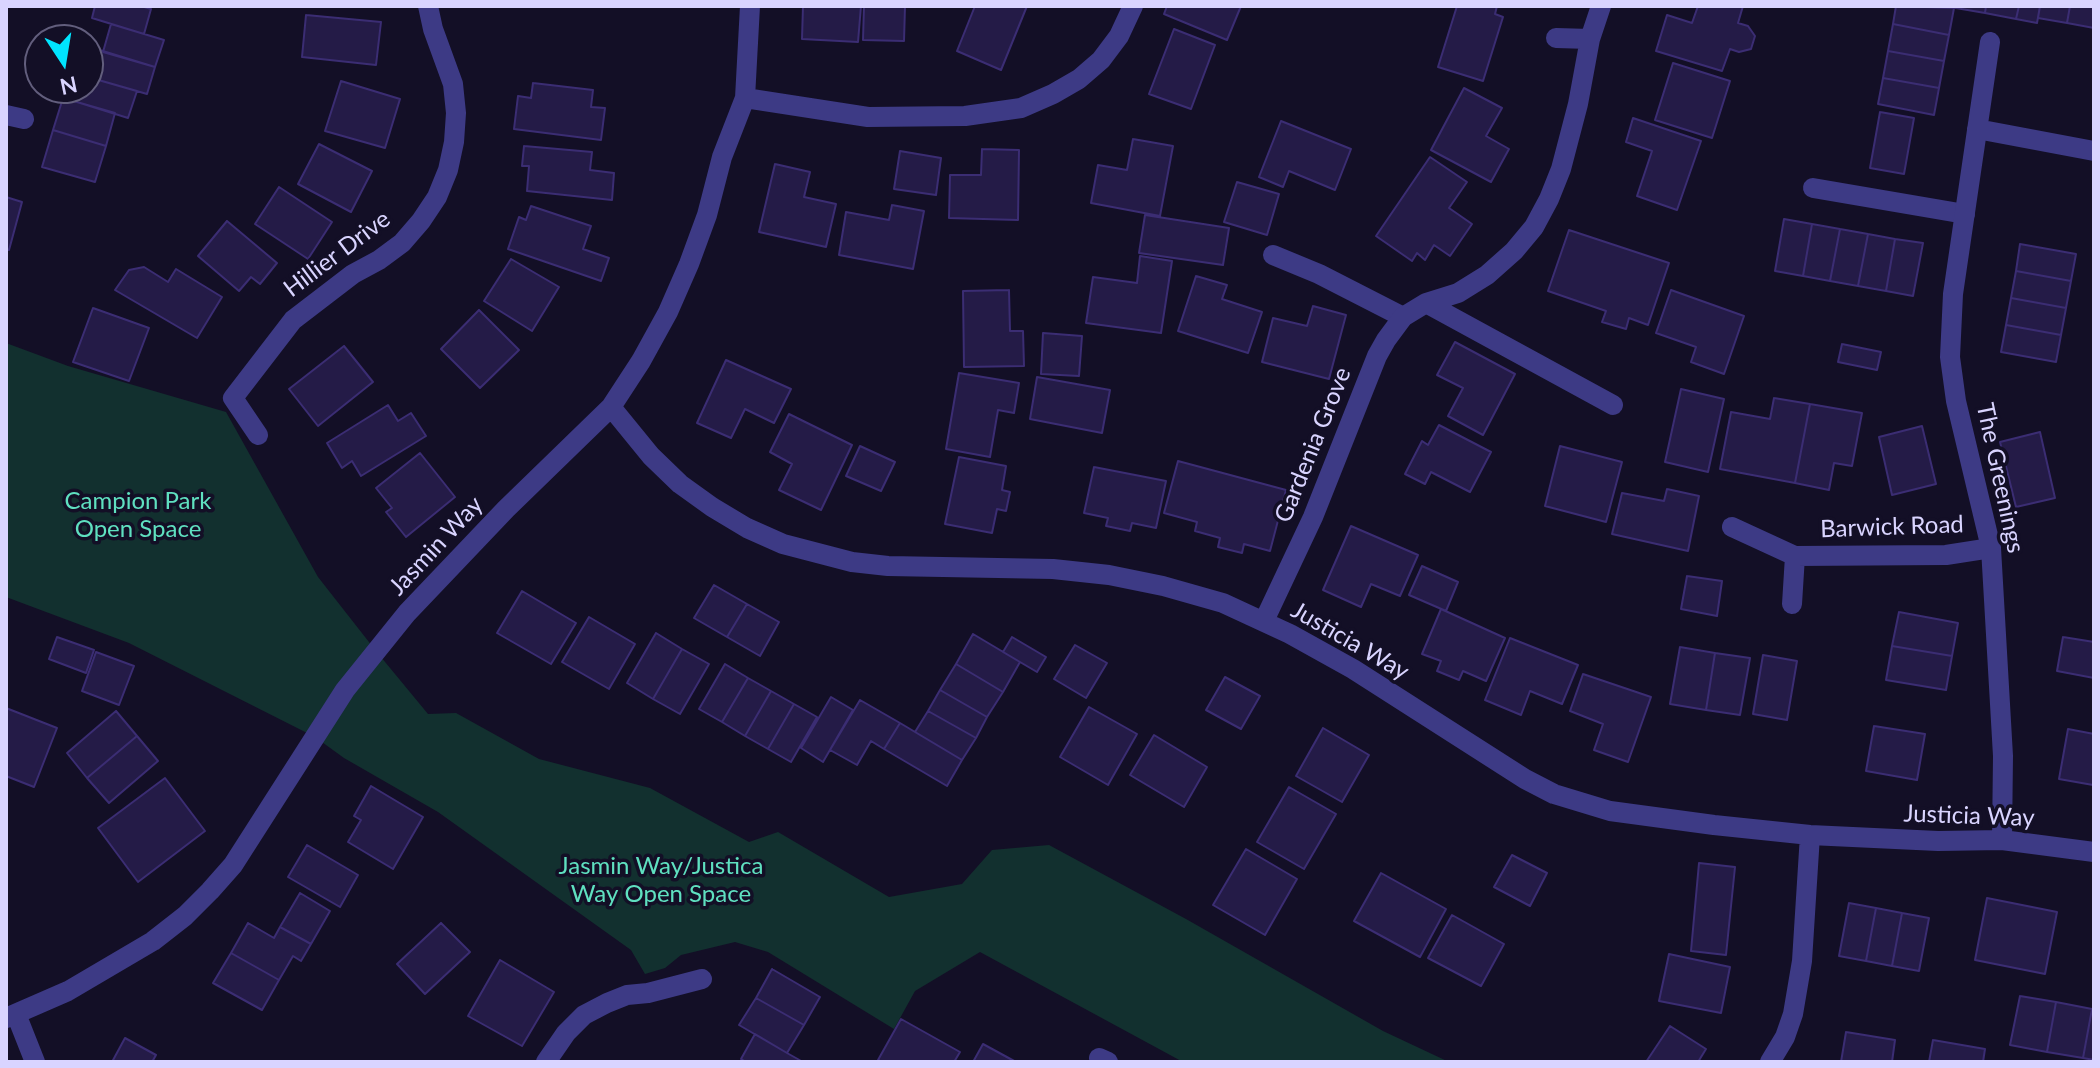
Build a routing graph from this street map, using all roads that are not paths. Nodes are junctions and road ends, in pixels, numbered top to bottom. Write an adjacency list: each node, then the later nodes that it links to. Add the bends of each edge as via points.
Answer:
1 (428, 6): 18 (street, Hillier Drive, via 453,84 456,113 448,170 437,197 402,243 293,320 233,398)
2 (750, 6): 8 (street, Jasmin Way)
3 (1133, 6): 8 (street, via 1101,60 1066,87 1021,108 965,116 868,117)
4 (1601, 6): 6 (street, Gardenia Grove)
5 (1556, 38): 6 (street)
6 (1590, 39): 14 (street, Gardenia Grove, via 1561,169 1534,227 1487,275 1458,293)
7 (1990, 42): 9 (street, The Greenings)
8 (745, 98): 17 (street, Jasmin Way, via 689,264 668,312)
9 (1977, 129): 10 (street); 12 (street, The Greenings)
10 (2094, 151)
11 (1813, 188): 12 (street)
12 (1965, 214): 20 (street, The Greenings, via 1950,357)
13 (1273, 255): 15 (street)
14 (1426, 303): 15 (street, Gardenia Grove); 16 (street)
15 (1403, 317): 23 (street, Gardenia Grove, via 1377,356 1313,517)
16 (1613, 405)
17 (611, 407): 23 (street, Justicia Way, via 680,484 747,528 783,544 864,564 1109,575 1223,603); 28 (street, Jasmin Way, via 407,613 345,690 233,865 210,891 153,941 68,991)
18 (258, 435)
19 (1732, 527): 21 (street, Barwick Road)
20 (1991, 548): 21 (street, Barwick Road, via 1946,555); 25 (street, The Greenings, via 2003,756)
21 (1795, 556): 22 (street, Barwick Road)
22 (1792, 604)
23 (1264, 621): 24 (street, Justicia Way, via 1353,669 1554,794 1610,811)
24 (1810, 835): 25 (street, Justicia Way); 31 (street, via 1795,1002 1785,1037)
25 (2002, 840): 26 (street, Justicia Way)
26 (2094, 852)
27 (702, 979): 30 (street, via 627,995 584,1015)
28 (11, 1016): 29 (street)
29 (35, 1062)
30 (546, 1062)
31 (1770, 1062)

